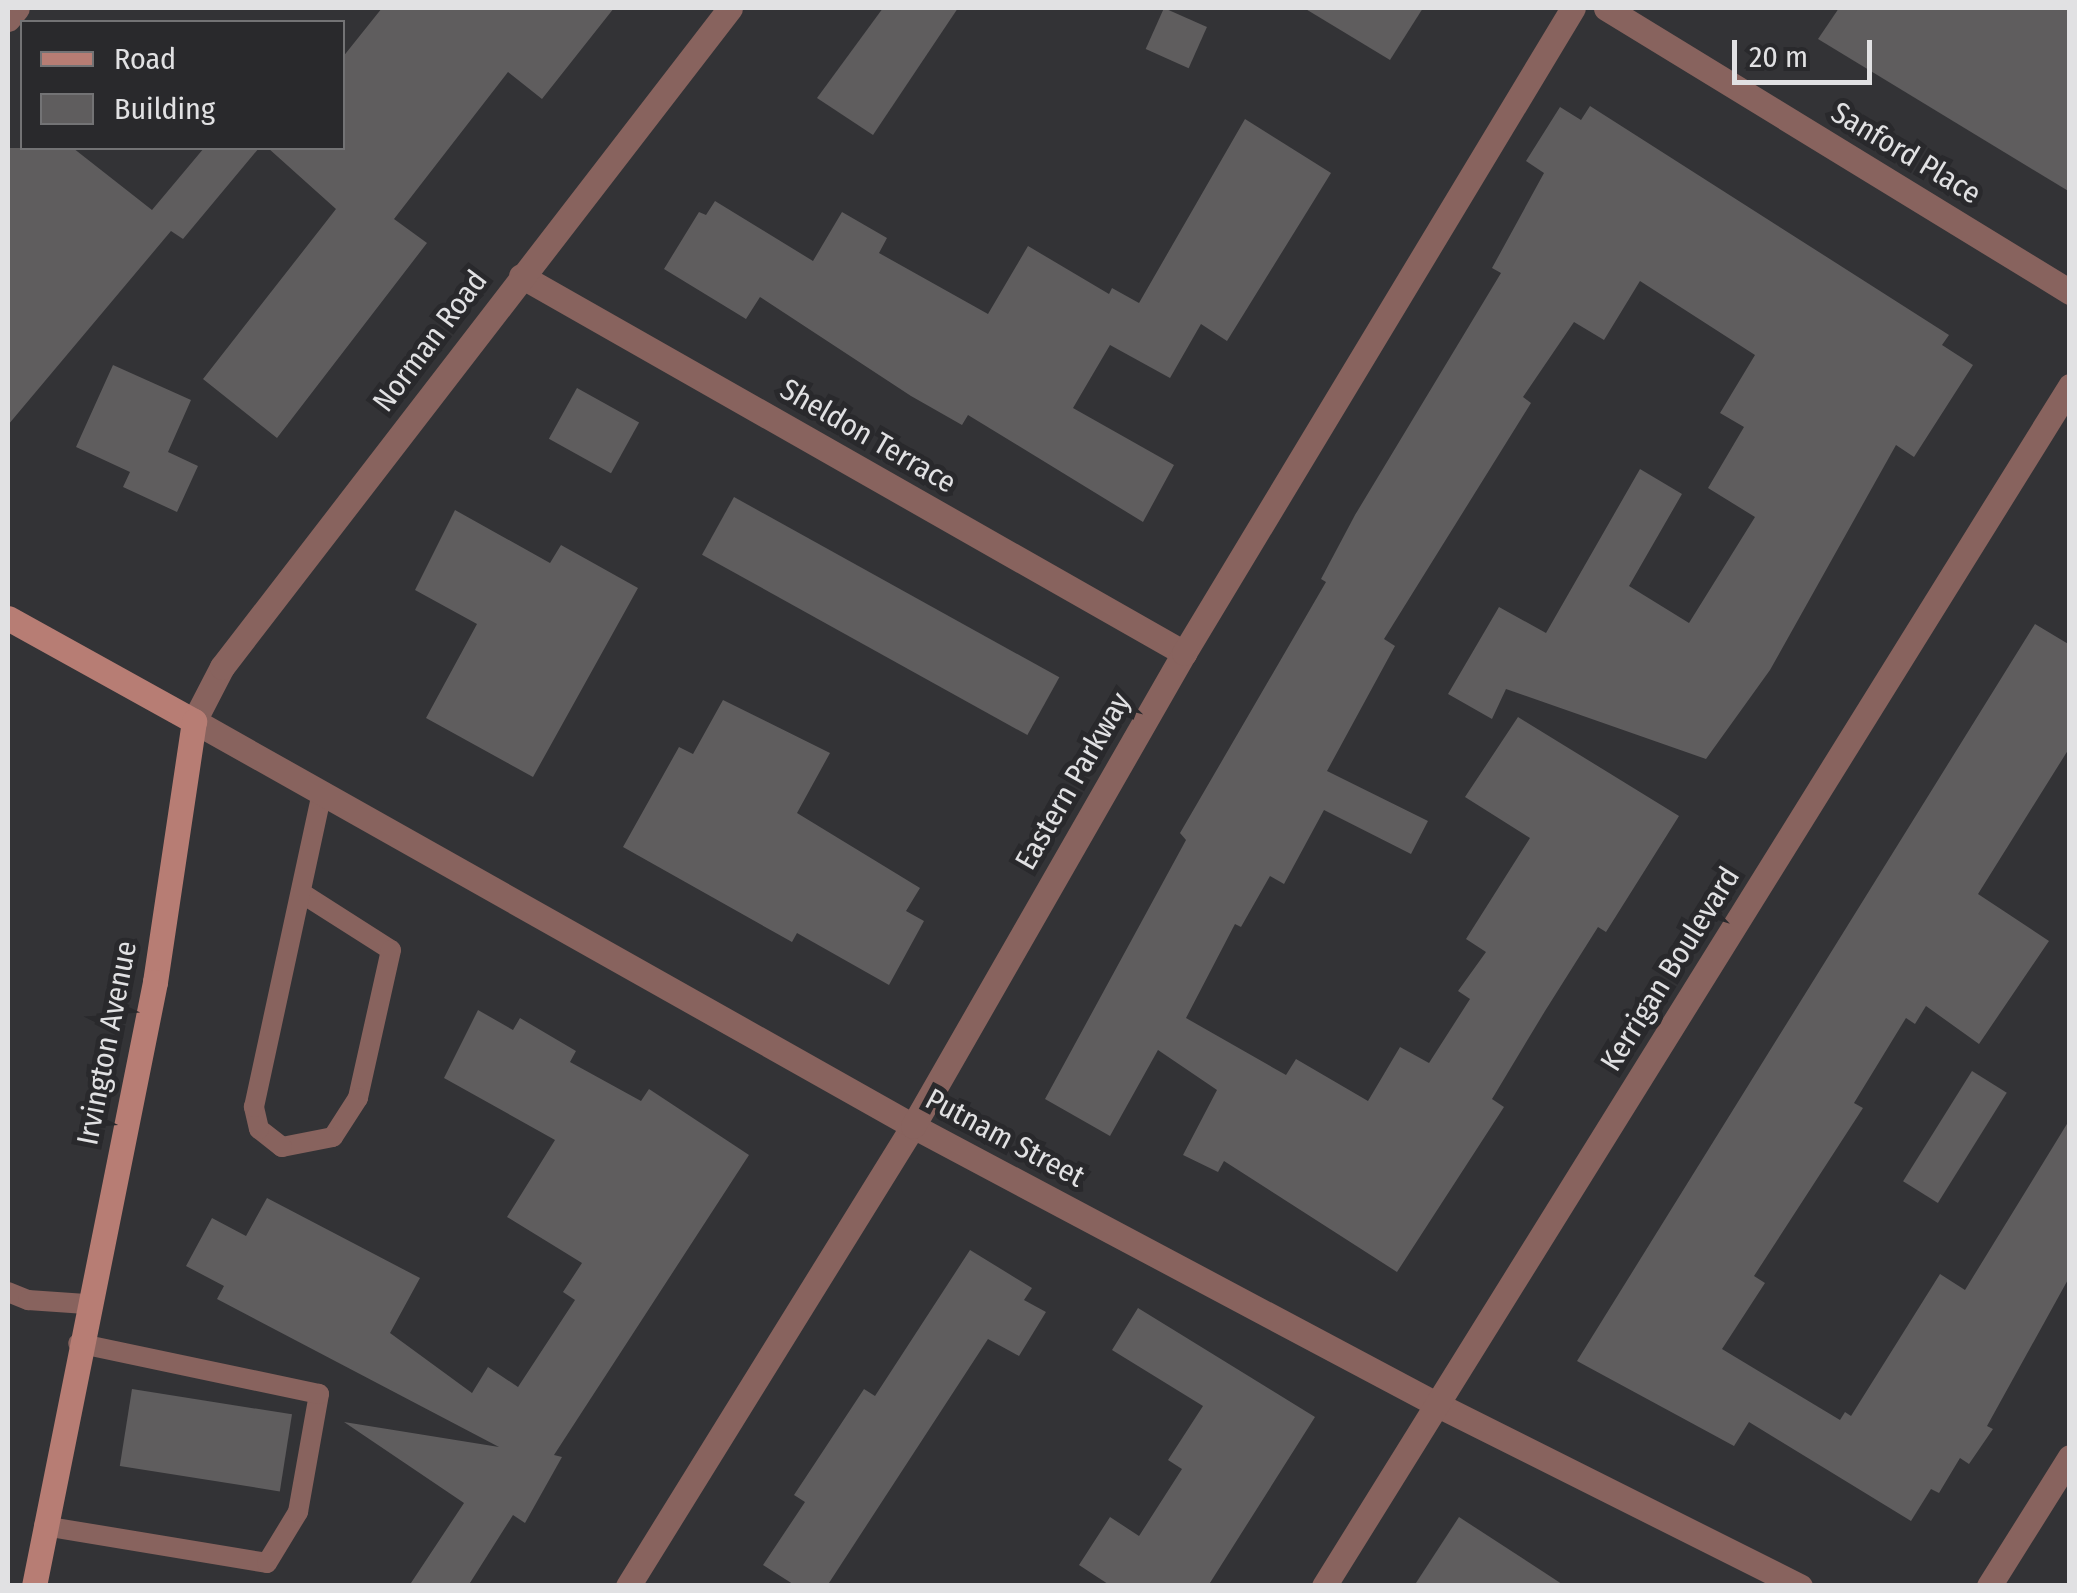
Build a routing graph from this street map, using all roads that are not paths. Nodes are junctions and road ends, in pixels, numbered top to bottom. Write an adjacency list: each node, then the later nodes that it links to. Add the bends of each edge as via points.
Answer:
1 (17, 8): 5 (street)
2 (730, 8): 6 (street, Norman Road)
3 (1573, 8): 10 (street, Eastern Parkway)
4 (1606, 8): 7 (street, Sanford Place)
5 (8, 19)
6 (520, 276): 10 (street, Sheldon Terrace); 11 (street, Norman Road, via 222,667)
7 (2070, 292)
8 (2070, 386): 18 (street, Kerrigan Boulevard)
9 (8, 618): 11 (main road)
10 (1184, 653): 14 (street, Eastern Parkway)
11 (194, 721): 12 (street, Putnam Street); 16 (main road, Irvington Avenue, via 155,982)
12 (322, 793): 13 (lane); 14 (street, Putnam Street)
13 (302, 894): 13 (lane, via 254,1107 259,1129 282,1147 333,1137 358,1098 391,950)
14 (914, 1126): 18 (street, Putnam Street); 22 (street, Eastern Parkway)
15 (8, 1292): 16 (lane)
16 (86, 1304): 17 (main road, Irvington Avenue)
17 (78, 1343): 20 (main road, Irvington Avenue); 20 (lane, via 318,1394 298,1512 267,1563)
18 (1438, 1405): 23 (street, Kerrigan Boulevard); 24 (street, Putnam Street)
19 (2070, 1457): 25 (street)
20 (44, 1526): 21 (main road, Irvington Avenue)
21 (34, 1586)
22 (628, 1586)
23 (1324, 1586)
24 (1800, 1586)
25 (1990, 1586)

